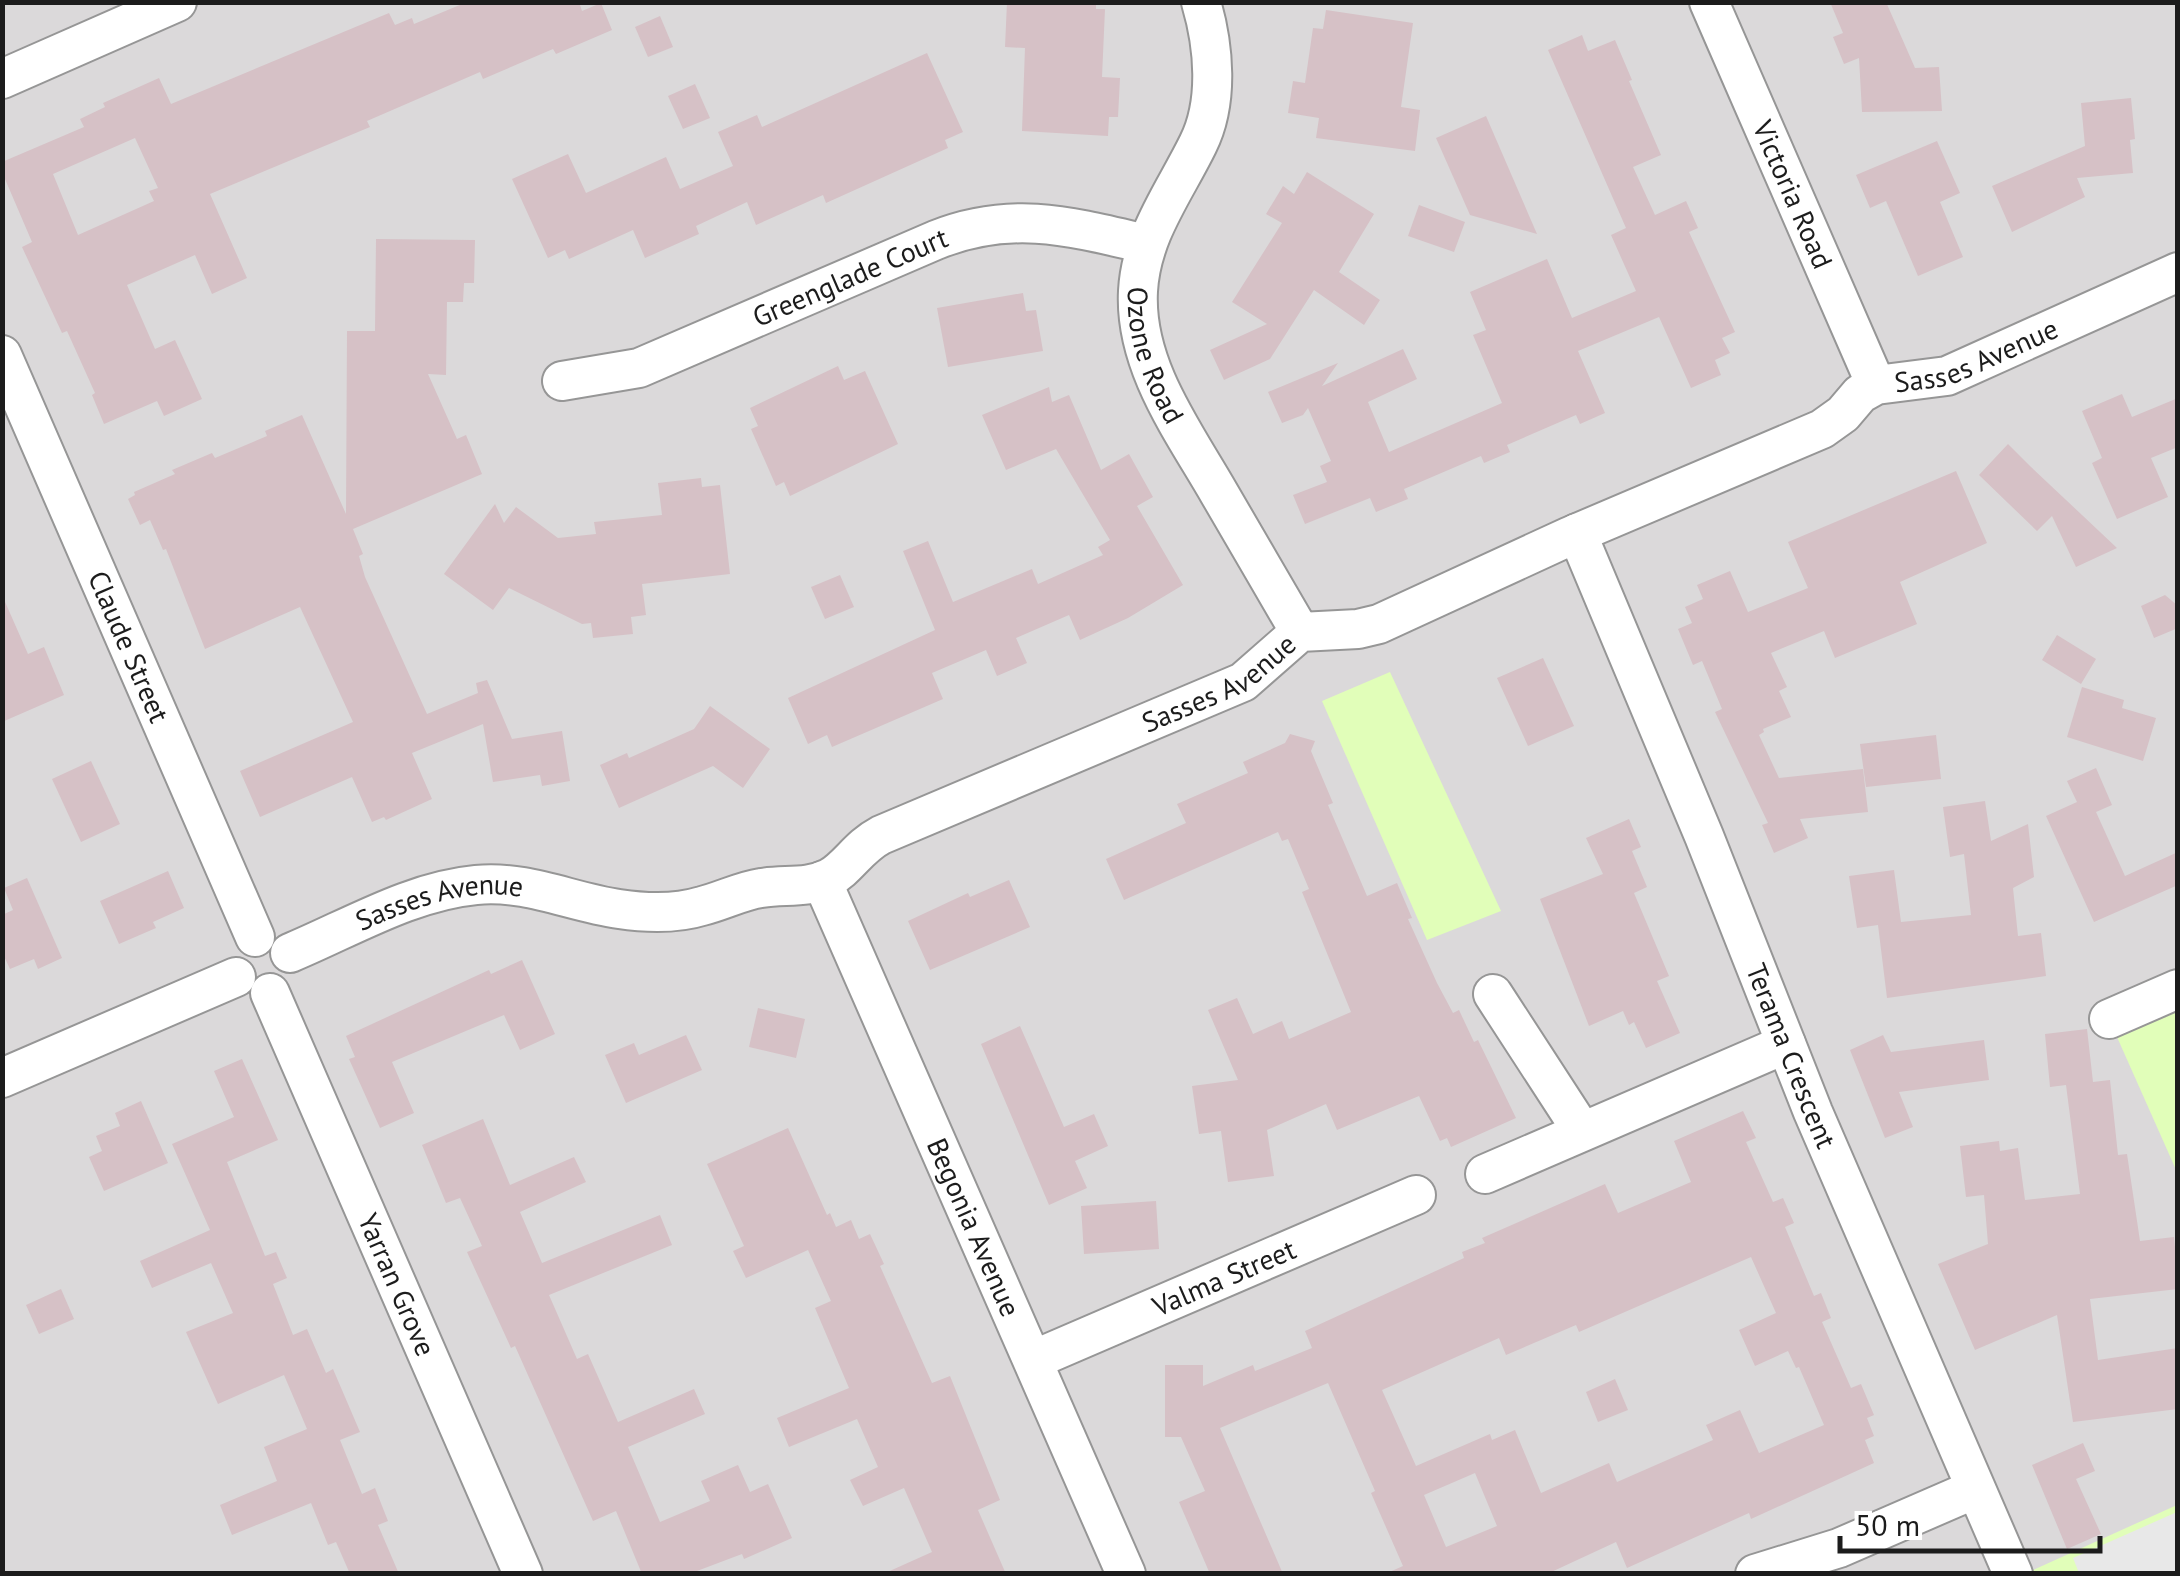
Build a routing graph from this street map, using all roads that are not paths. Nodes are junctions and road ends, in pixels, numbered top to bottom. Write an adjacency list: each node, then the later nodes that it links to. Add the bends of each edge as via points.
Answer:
1 (177, 2): 4 (street)
2 (1201, 2): 5 (street, Ozone Road, via 1212,74 1209,110)
3 (1709, 2): 9 (street, Victoria Road)
4 (2, 78)
5 (1146, 244): 8 (street, Greenglade Court, via 1037,222 974,227 639,368); 11 (street, Ozone Road, via 1138,294 1155,377)
6 (2178, 272): 9 (street, Sasses Avenue, via 1947,376)
7 (2, 355): 13 (street, Claude Street)
8 (562, 381)
9 (1876, 385): 10 (street, Sasses Avenue, via 1822,429)
10 (1577, 534): 11 (street, Sasses Avenue, via 1379,624); 19 (street, Terama Crescent)
11 (1300, 632): 12 (street, Sasses Avenue, via 1244,682 882,835)
12 (822, 881): 14 (street, Sasses Avenue, via 657,912 504,883 458,887); 24 (street, Begonia Avenue)
13 (254, 937): 14 (street, via 279,940); 15 (street, via 235,957)
14 (290, 953): 15 (street, via 290,978)
15 (253, 985): 20 (street); 26 (street, Yarran Grove)
16 (2178, 989): 18 (street)
17 (1494, 994): 21 (street)
18 (2109, 1019)
19 (1786, 1044): 21 (street); 25 (street, Terama Crescent)
20 (2, 1078)
21 (1582, 1131): 22 (street)
22 (1485, 1174)
23 (1416, 1194): 24 (street, Valma Street)
24 (1033, 1360): 27 (street, Begonia Avenue)
25 (1975, 1489): 28 (street, via 1839,1548); 29 (street, Terama Crescent)
26 (522, 1574)
27 (1126, 1574)
28 (1756, 1574)
29 (2013, 1574)

